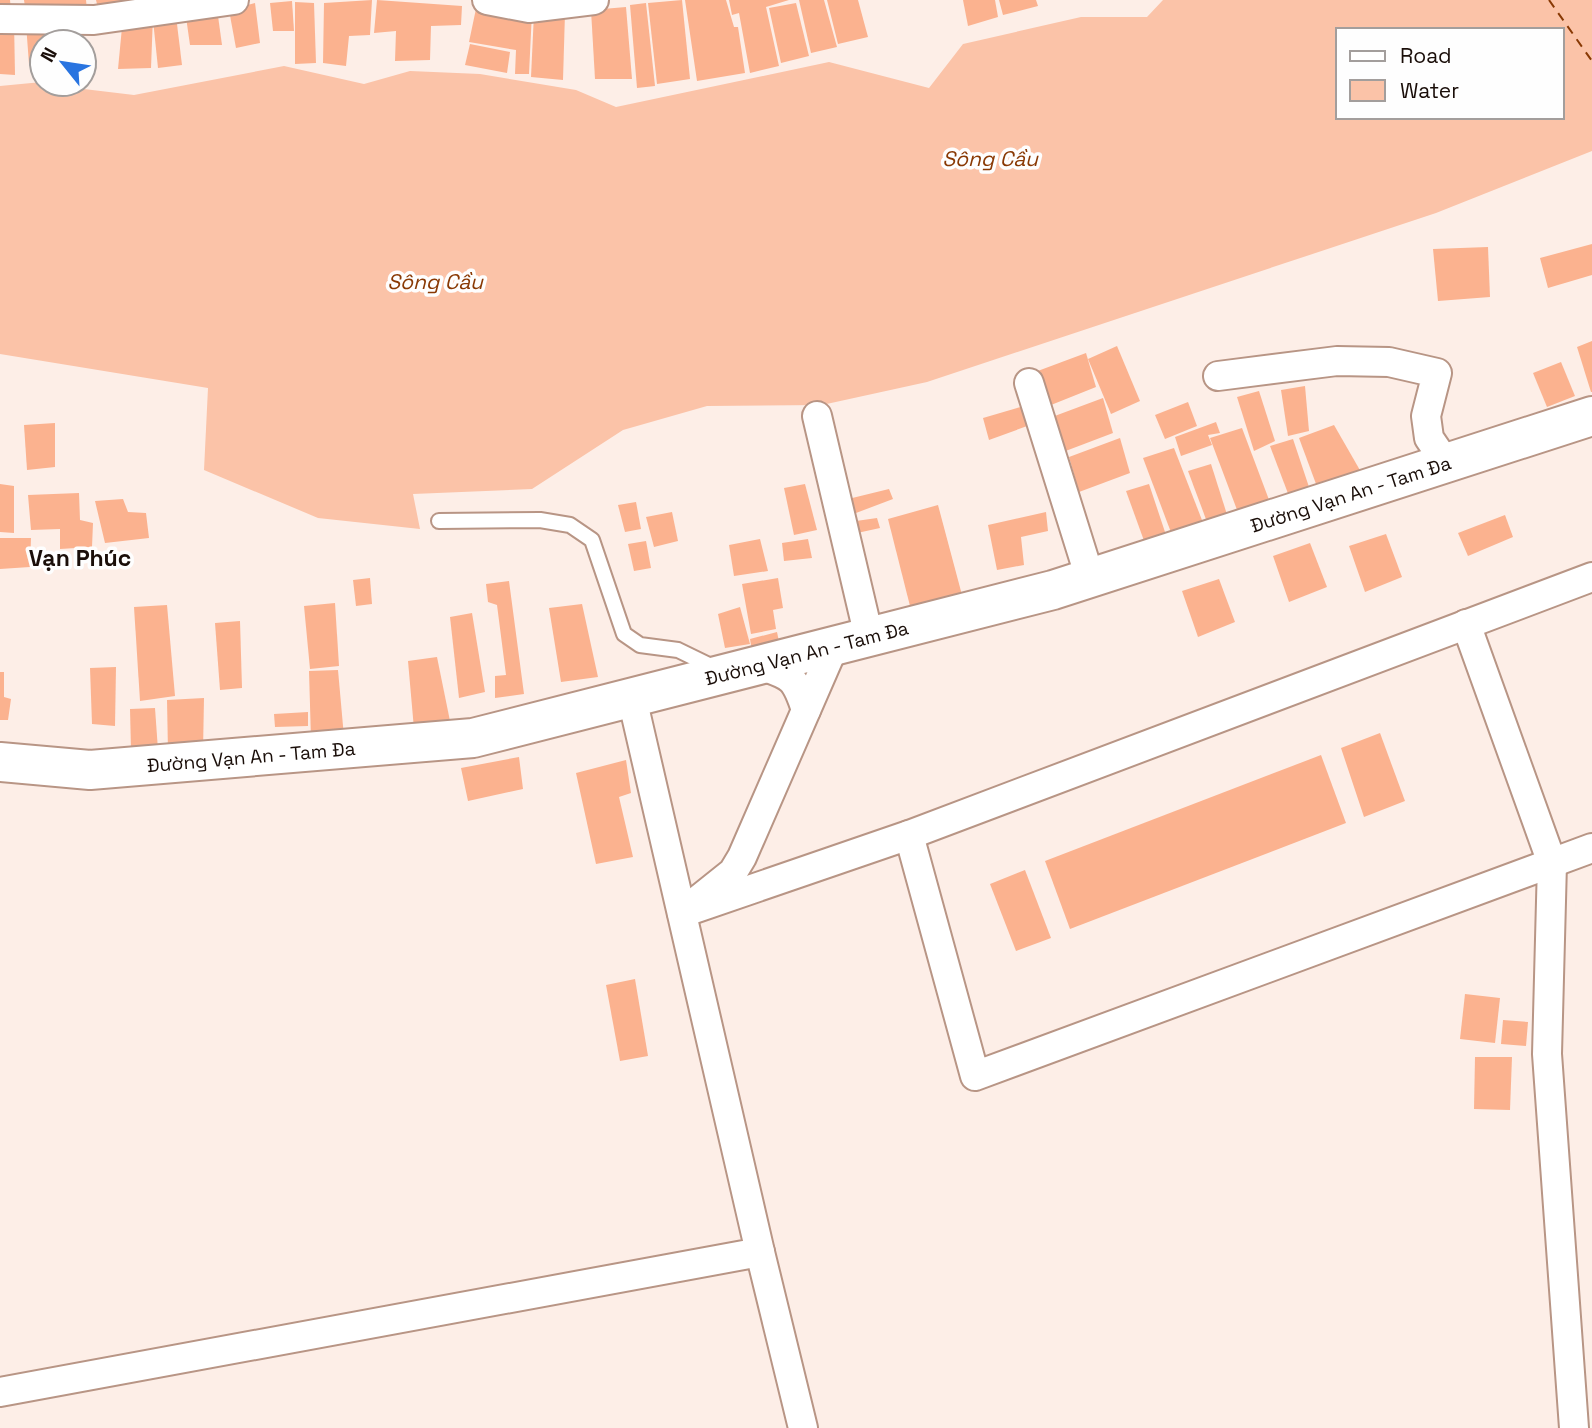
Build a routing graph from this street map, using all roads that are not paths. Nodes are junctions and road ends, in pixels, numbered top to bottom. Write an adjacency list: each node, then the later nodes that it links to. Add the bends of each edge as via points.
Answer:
1 (234, 0): 4 (street)
2 (487, 0): 3 (street, via 529,8)
3 (594, 0)
4 (92, 10): 5 (street)
5 (0, 19)
6 (1218, 376): 10 (street, via 1337,361 1390,362 1437,373 1426,416 1429,438)
7 (1029, 383): 13 (street)
8 (817, 416): 15 (street)
9 (1592, 416): 10 (main road, Đường Vạn An - Tam Đa)
10 (1446, 463): 13 (main road, Đường Vạn An - Tam Đa)
11 (439, 521): 16 (lane, via 540,520 569,525 592,540 624,634 640,645 678,650 705,664)
12 (1592, 577): 14 (street)
13 (1090, 578): 15 (main road, Đường Vạn An - Tam Đa)
14 (1466, 624): 20 (street); 22 (street)
15 (852, 641): 16 (main road, Đường Vạn An - Tam Đa); 18 (street)
16 (744, 669): 17 (main road, Đường Vạn An - Tam Đa); 18 (street, via 791,677)
17 (632, 698): 19 (main road, Đường Vạn An - Tam Đa, via 473,738 90,770); 23 (street)
18 (806, 710): 23 (street, via 733,872)
19 (0, 762)
20 (909, 835): 22 (street, via 975,1076); 23 (street)
21 (1592, 848): 22 (street)
22 (1552, 863): 27 (street, via 1547,1054)
23 (682, 913): 24 (street)
24 (760, 1252): 25 (street); 26 (street)
25 (0, 1392)
26 (803, 1428)
27 (1574, 1428)

